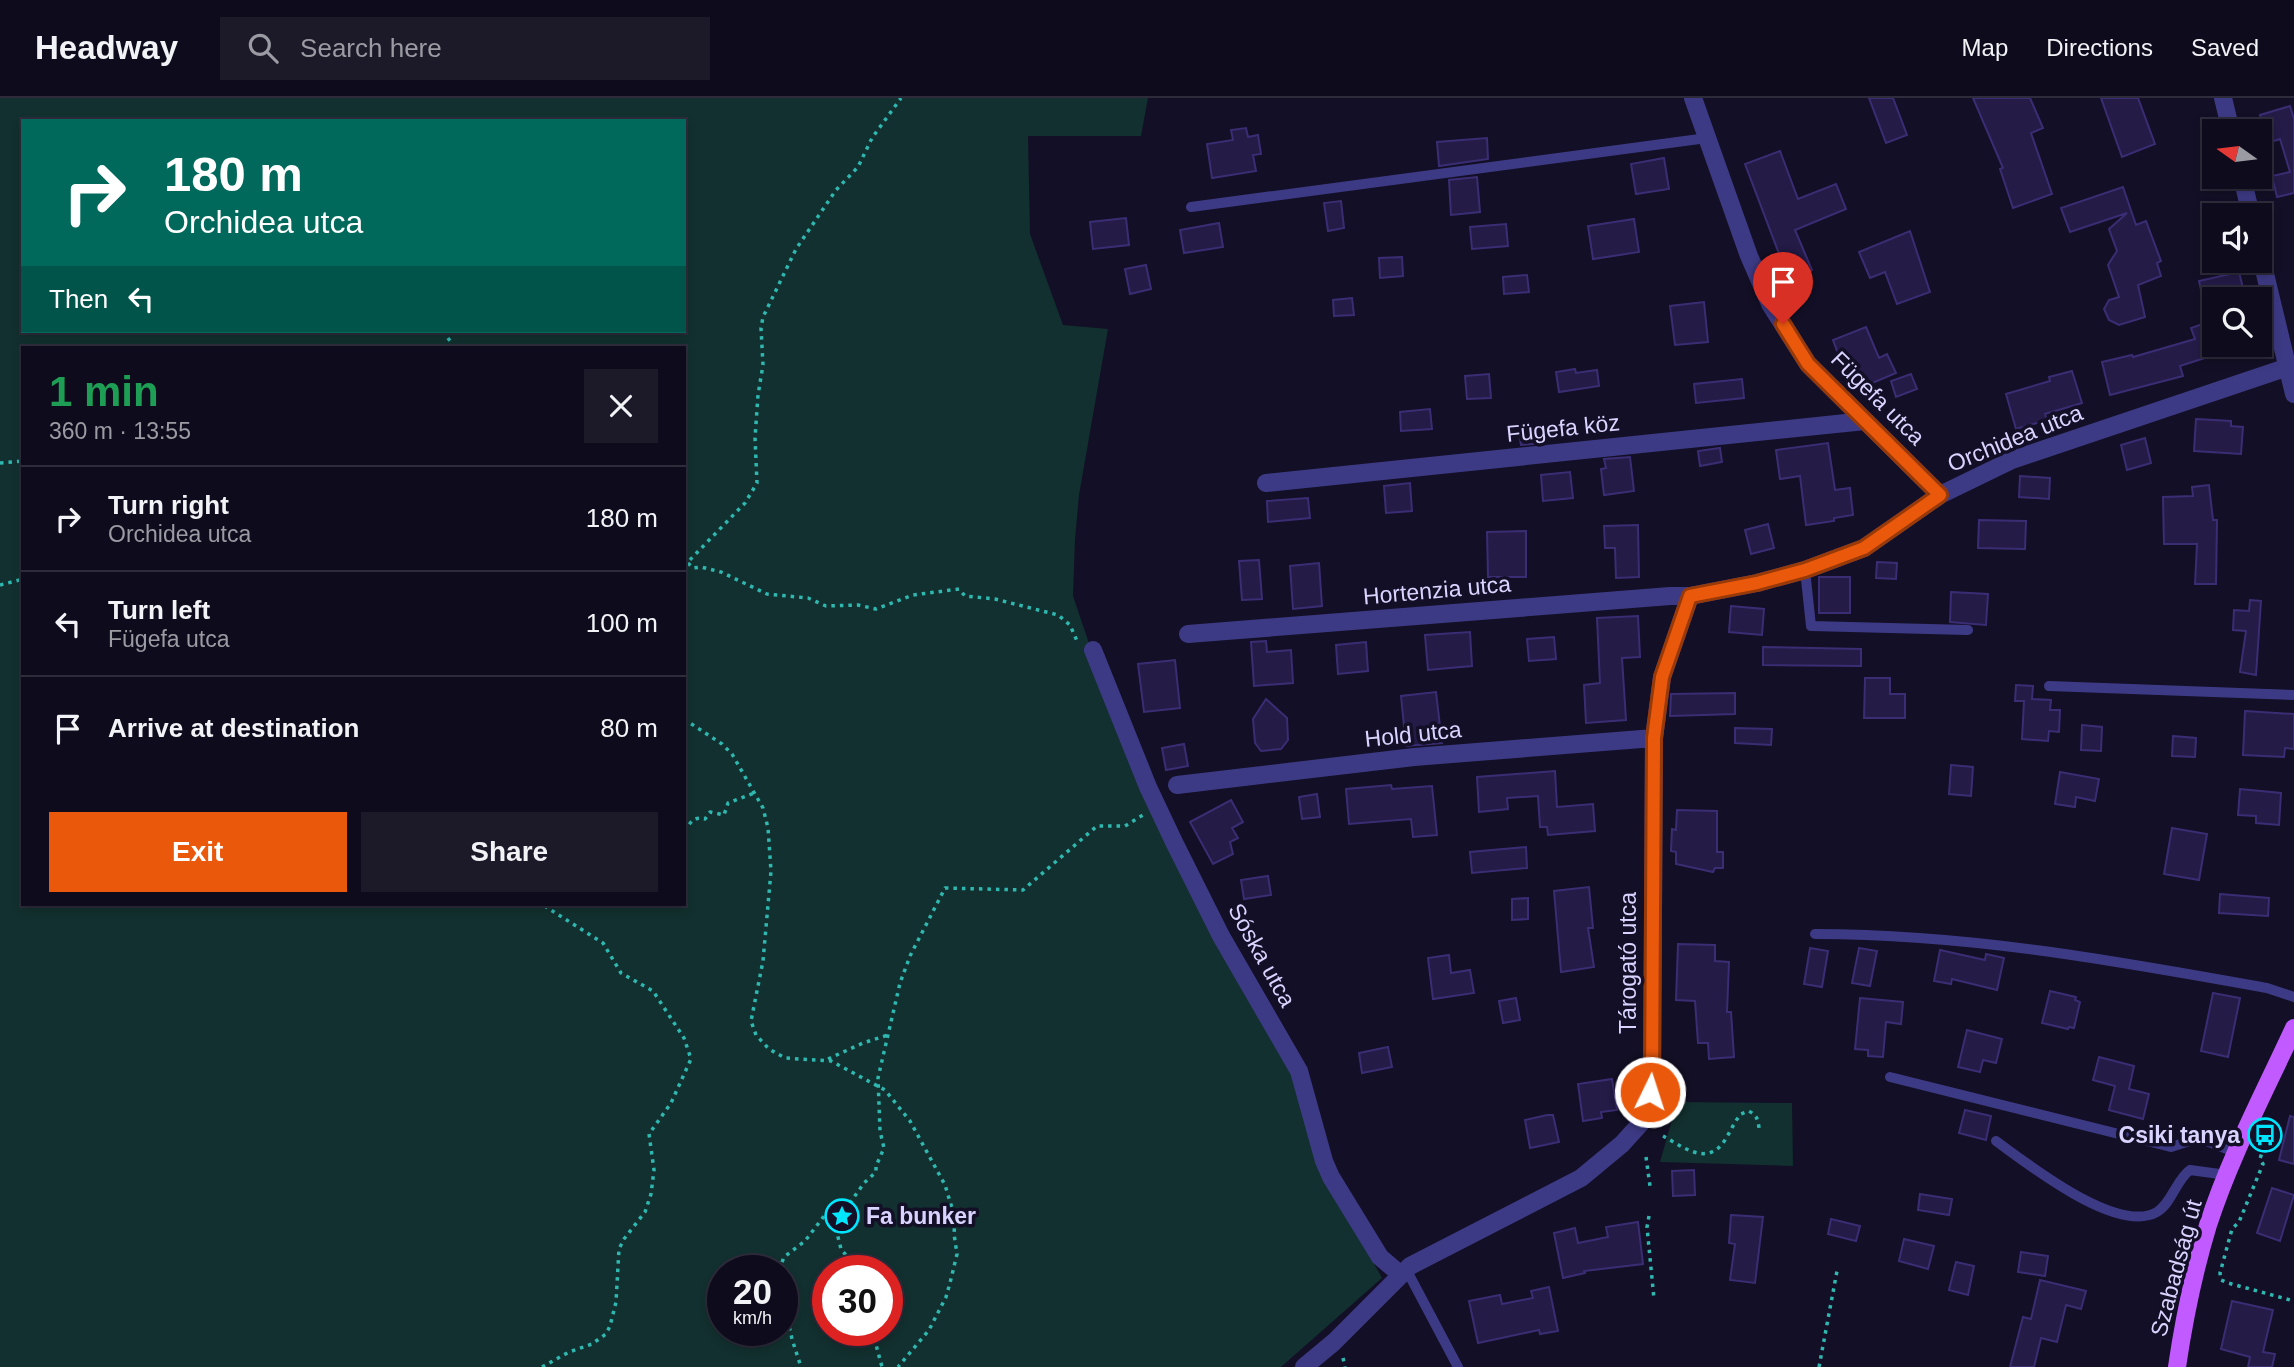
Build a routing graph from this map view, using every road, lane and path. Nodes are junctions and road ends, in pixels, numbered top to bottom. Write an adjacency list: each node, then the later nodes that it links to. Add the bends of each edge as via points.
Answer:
1 (901, 98): 15 (path, via 858,167 836,190 796,249 763,317 755,438 757,484 745,503)
2 (1693, 98): 5 (street, Fügefa utca)
3 (2223, 98): 4 (street)
4 (2228, 119)
5 (1707, 138): 6 (lane); 10 (street, Fügefa utca, via 1770,304 1808,364)
6 (1191, 207)
7 (2265, 273): 8 (street)
8 (2288, 367): 9 (street); 14 (street, Orchidea utca, via 2012,460)
9 (2294, 394)
10 (1865, 421): 13 (street, Fügefa köz); 14 (street, Fügefa utca)
11 (21, 461): 12 (path)
12 (0, 463)
13 (1266, 483)
14 (1940, 495): 16 (street, Orchidea utca, via 1864,548)
15 (686, 564): 22 (path, via 721,572 767,594 808,598 826,606 876,609 908,596 959,590 965,596 1058,615 1070,625 1081,650)
16 (1805, 570): 19 (street, Orchidea utca); 20 (lane, via 1811,626)
17 (21, 580): 18 (path)
18 (0, 585)
19 (1690, 596): 21 (street, Hortenzia utca); 26 (street, Tárogató utca, via 1662,677)
20 (1968, 630)
21 (1188, 634)
22 (1093, 650): 29 (street, Sóska utca)
23 (2049, 686): 24 (lane)
24 (2294, 695)
25 (686, 720): 28 (path, via 727,749)
26 (1654, 738): 27 (street, Hold utca, via 1414,757); 51 (street, Tárogató utca, via 1652,1084 1641,1123 1581,1178)
27 (1177, 785)
28 (754, 793): 30 (path, via 728,803 724,815 698,817); 36 (path, via 768,828 771,871 752,1029 762,1043 785,1058)
29 (1157, 806): 35 (path, via 1125,826 1097,826 1023,890 946,888 903,974); 51 (street, Sóska utca, via 1221,936 1299,1071 1331,1177 1380,1257)
30 (686, 828)
31 (545, 906): 57 (path, via 603,943 621,973 653,990 684,1038 691,1059 671,1103 649,1134 652,1194 619,1249 610,1326 592,1344)
32 (1815, 934): 33 (lane, via 1886,934 2087,956 2267,988)
33 (2294, 997)
34 (2294, 1028): 42 (main road, Szabadság út)
35 (888, 1035): 36 (path); 38 (path)
36 (825, 1060): 38 (path)
37 (1890, 1077): 42 (lane, via 2171,1147 2199,1138)
38 (878, 1085): 47 (path, via 884,1152 876,1172 850,1203 838,1204); 60 (path, via 910,1121 941,1175 955,1218 957,1254 946,1297 929,1330)
39 (1759, 1128): 40 (path, via 1755,1114 1741,1114 1723,1143 1713,1152 1699,1155)
40 (1663, 1136)
41 (1996, 1141): 45 (lane, via 2054,1182 2092,1203 2125,1214 2161,1210 2190,1170)
42 (2237, 1153): 45 (main road, Szabadság út)
43 (1646, 1157): 46 (path)
44 (2260, 1159): 54 (path, via 2263,1164 2232,1229 2221,1280)
45 (2227, 1175): 64 (main road, Szabadság út, via 2196,1269)
46 (1650, 1186)
47 (826, 1213): 49 (path, via 805,1241); 50 (path)
48 (1649, 1216): 53 (path)
49 (787, 1255)
50 (846, 1255)
51 (1403, 1271): 61 (street, Tárogató utca); 62 (lane)
52 (1838, 1271): 63 (path)
53 (1654, 1299)
54 (2294, 1301)
55 (794, 1346): 58 (path)
56 (877, 1346): 59 (path)
57 (541, 1367)
58 (801, 1367)
59 (883, 1367)
60 (898, 1367)
61 (1304, 1367)
62 (1458, 1367)
63 (1819, 1367)
64 (2177, 1367)

